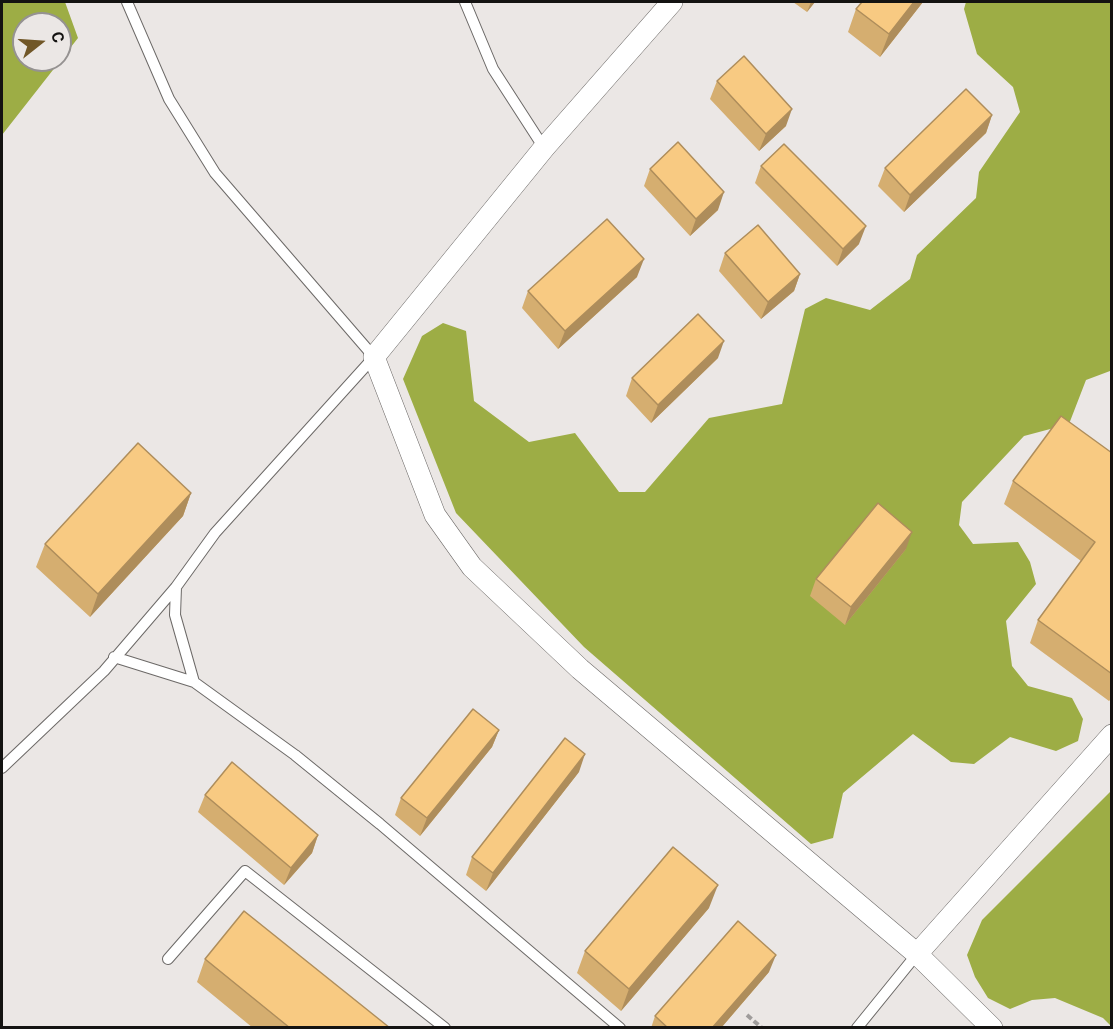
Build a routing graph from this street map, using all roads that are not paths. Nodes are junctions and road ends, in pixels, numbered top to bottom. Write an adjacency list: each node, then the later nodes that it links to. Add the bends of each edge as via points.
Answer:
1 (128, 2): 5 (lane, via 169,99 214,174)
2 (465, 2): 4 (lane, via 494,69)
3 (672, 2): 4 (street)
4 (544, 148): 5 (street)
5 (374, 357): 6 (lane, via 215,533); 11 (street, via 435,515 472,567 580,669)
6 (176, 587): 7 (lane); 8 (lane, via 175,615)
7 (114, 657): 8 (lane); 10 (lane)
8 (194, 682): 14 (lane, via 295,755 380,824)
9 (1112, 735): 11 (street)
10 (2, 768)
11 (917, 954): 15 (lane); 16 (street)
12 (168, 959): 13 (lane, via 245,871)
13 (445, 1028)
14 (620, 1028)
15 (857, 1028)
16 (992, 1028)

